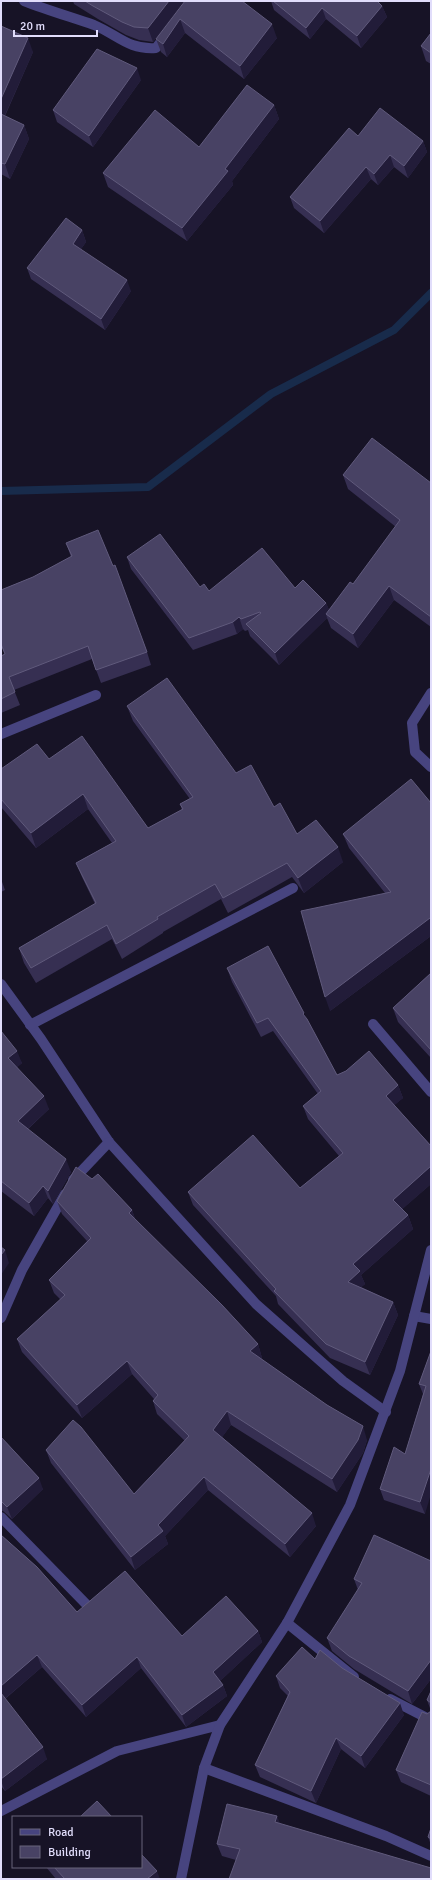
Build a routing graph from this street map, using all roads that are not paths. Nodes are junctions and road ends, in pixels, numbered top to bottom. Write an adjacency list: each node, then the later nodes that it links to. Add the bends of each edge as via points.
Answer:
1 (24, 1): 2 (street, via 96,26 142,49 156,48)
2 (174, 24)
3 (431, 693): 6 (street, via 412,723 415,752)
4 (96, 695): 5 (street)
5 (1, 734)
6 (431, 766)
7 (293, 888): 10 (street)
8 (1, 984): 10 (street)
9 (373, 1024): 11 (street)
10 (30, 1025): 12 (street)
11 (431, 1092)
12 (109, 1142): 15 (street, via 76,1176 22,1270); 17 (street, via 256,1304 343,1381)
13 (431, 1250): 14 (street)
14 (414, 1316): 16 (street); 17 (street)
15 (1, 1318)
16 (431, 1319)
17 (386, 1412): 20 (street, via 350,1506)
18 (1, 1517): 19 (street)
19 (87, 1605)
20 (287, 1623): 21 (street); 24 (street)
21 (363, 1682)
22 (383, 1694): 23 (street)
23 (431, 1720)
24 (220, 1725): 25 (street); 26 (street, via 118,1751)
25 (204, 1768): 27 (street, via 386,1836); 28 (street)
26 (1, 1811)
27 (431, 1856)
28 (181, 1879)

